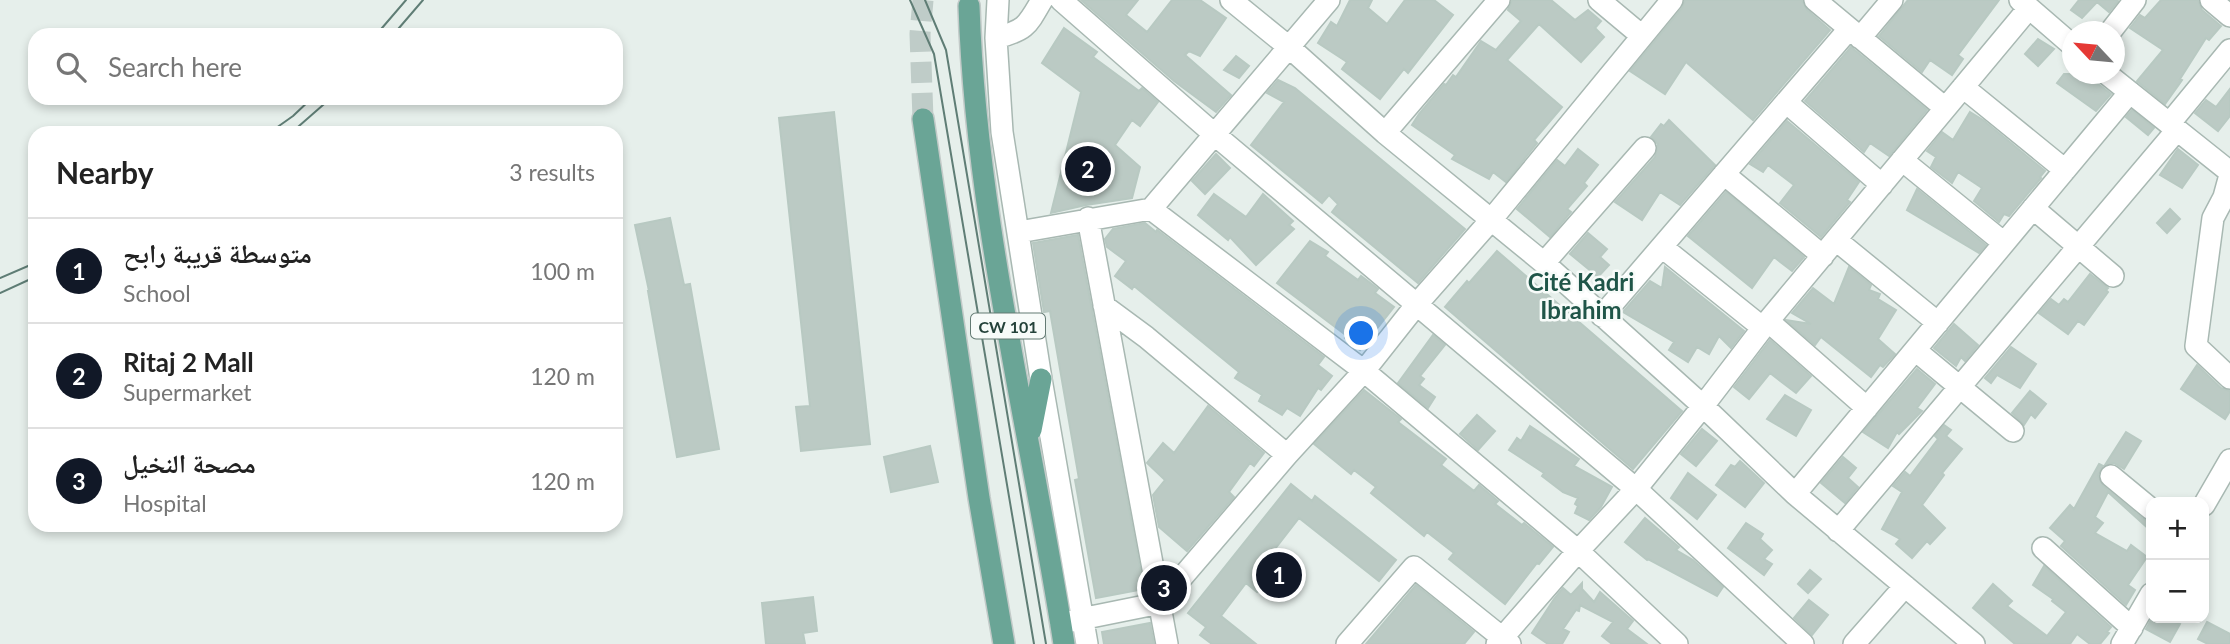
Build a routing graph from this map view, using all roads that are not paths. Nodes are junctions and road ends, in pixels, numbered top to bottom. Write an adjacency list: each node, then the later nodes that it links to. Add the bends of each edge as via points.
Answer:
1 (998, 0): 20 (street)
2 (1042, 0): 20 (street, via 1027,25 1017,33)
3 (1061, 0): 31 (street)
4 (1231, 0): 21 (street)
5 (1329, 0): 21 (street)
6 (1499, 0): 30 (street)
7 (1599, 0): 18 (street)
8 (1672, 0): 18 (street)
9 (1815, 0): 17 (street)
10 (1892, 0): 17 (street)
11 (2135, 0): 16 (street)
12 (2211, 0): 15 (street)
13 (2024, 4): 19 (street); 24 (street)
14 (969, 6): 62 (main road, CW 101, via 971,71 993,243)
15 (2230, 16)
16 (2119, 21)
17 (1855, 34): 26 (street); 27 (street)
18 (1642, 36): 41 (street)
19 (2062, 36)
20 (996, 38): 42 (street, via 1002,132)
21 (1290, 48): 30 (street); 31 (street)
22 (2230, 50): 29 (street)
23 (2120, 84): 25 (street)
24 (1963, 87): 27 (street); 34 (street)
25 (2130, 92): 29 (street); 34 (street)
26 (1786, 102): 36 (street); 37 (street)
27 (1945, 108): 33 (street)
28 (923, 119): 80 (main road, CW 101)
29 (2173, 127): 35 (street); 45 (street)
30 (1385, 133): 41 (street)
31 (1214, 134): 39 (street); 49 (street)
32 (1645, 148): 47 (street)
33 (1902, 160): 37 (street); 43 (street)
34 (2065, 170): 38 (street)
35 (2230, 173): 56 (street, via 2213,219 2196,345)
36 (1724, 174): 44 (street); 46 (street)
37 (1882, 184): 46 (street)
38 (2033, 208): 43 (street); 45 (street)
39 (1151, 209): 40 (street); 55 (street)
40 (1088, 218): 42 (street); 50 (street)
41 (1491, 220): 47 (street); 49 (street)
42 (1019, 232): 57 (street)
43 (2004, 243): 52 (street)
44 (1662, 247): 51 (street); 53 (street)
45 (2079, 247): 48 (street); 58 (street)
46 (1829, 248): 52 (street); 53 (street)
47 (1544, 263): 51 (street)
48 (2113, 276)
49 (1417, 303): 55 (street); 66 (street)
50 (1104, 306): 63 (street); 74 (street)
51 (1602, 316): 59 (street)
52 (1938, 323): 54 (street)
53 (1765, 325): 59 (street); 60 (street)
54 (1915, 350): 58 (street); 60 (street)
55 (1364, 371): 63 (street); 72 (street)
56 (2230, 378)
57 (1041, 379): 62 (main road); 76 (street)
58 (1960, 387): 61 (street); 70 (street)
59 (1703, 407): 66 (street); 67 (street)
60 (1867, 408): 67 (street)
61 (2013, 431)
62 (1029, 443): 77 (main road, CW 101)
63 (1287, 454): 74 (street)
64 (2230, 460): 68 (street)
65 (2111, 476): 69 (street)
66 (1636, 489): 72 (street); 85 (street)
67 (1795, 494): 70 (street)
68 (2209, 497)
69 (2146, 505)
70 (1839, 531): 73 (street)
71 (2043, 548): 78 (street)
72 (1578, 551): 79 (street); 84 (street)
73 (1905, 586): 86 (street); 87 (street)
74 (1160, 603): 76 (street); 82 (street)
75 (2146, 603): 78 (street)
76 (1083, 619): 77 (street); 81 (street)
77 (1063, 634)
78 (2127, 636)
79 (1503, 642): 83 (street, via 1414,567)
80 (1004, 644)
81 (1087, 644)
82 (1167, 644)
83 (1347, 644)
84 (1676, 644)
85 (1803, 644)
86 (1854, 644)
87 (1974, 644)

